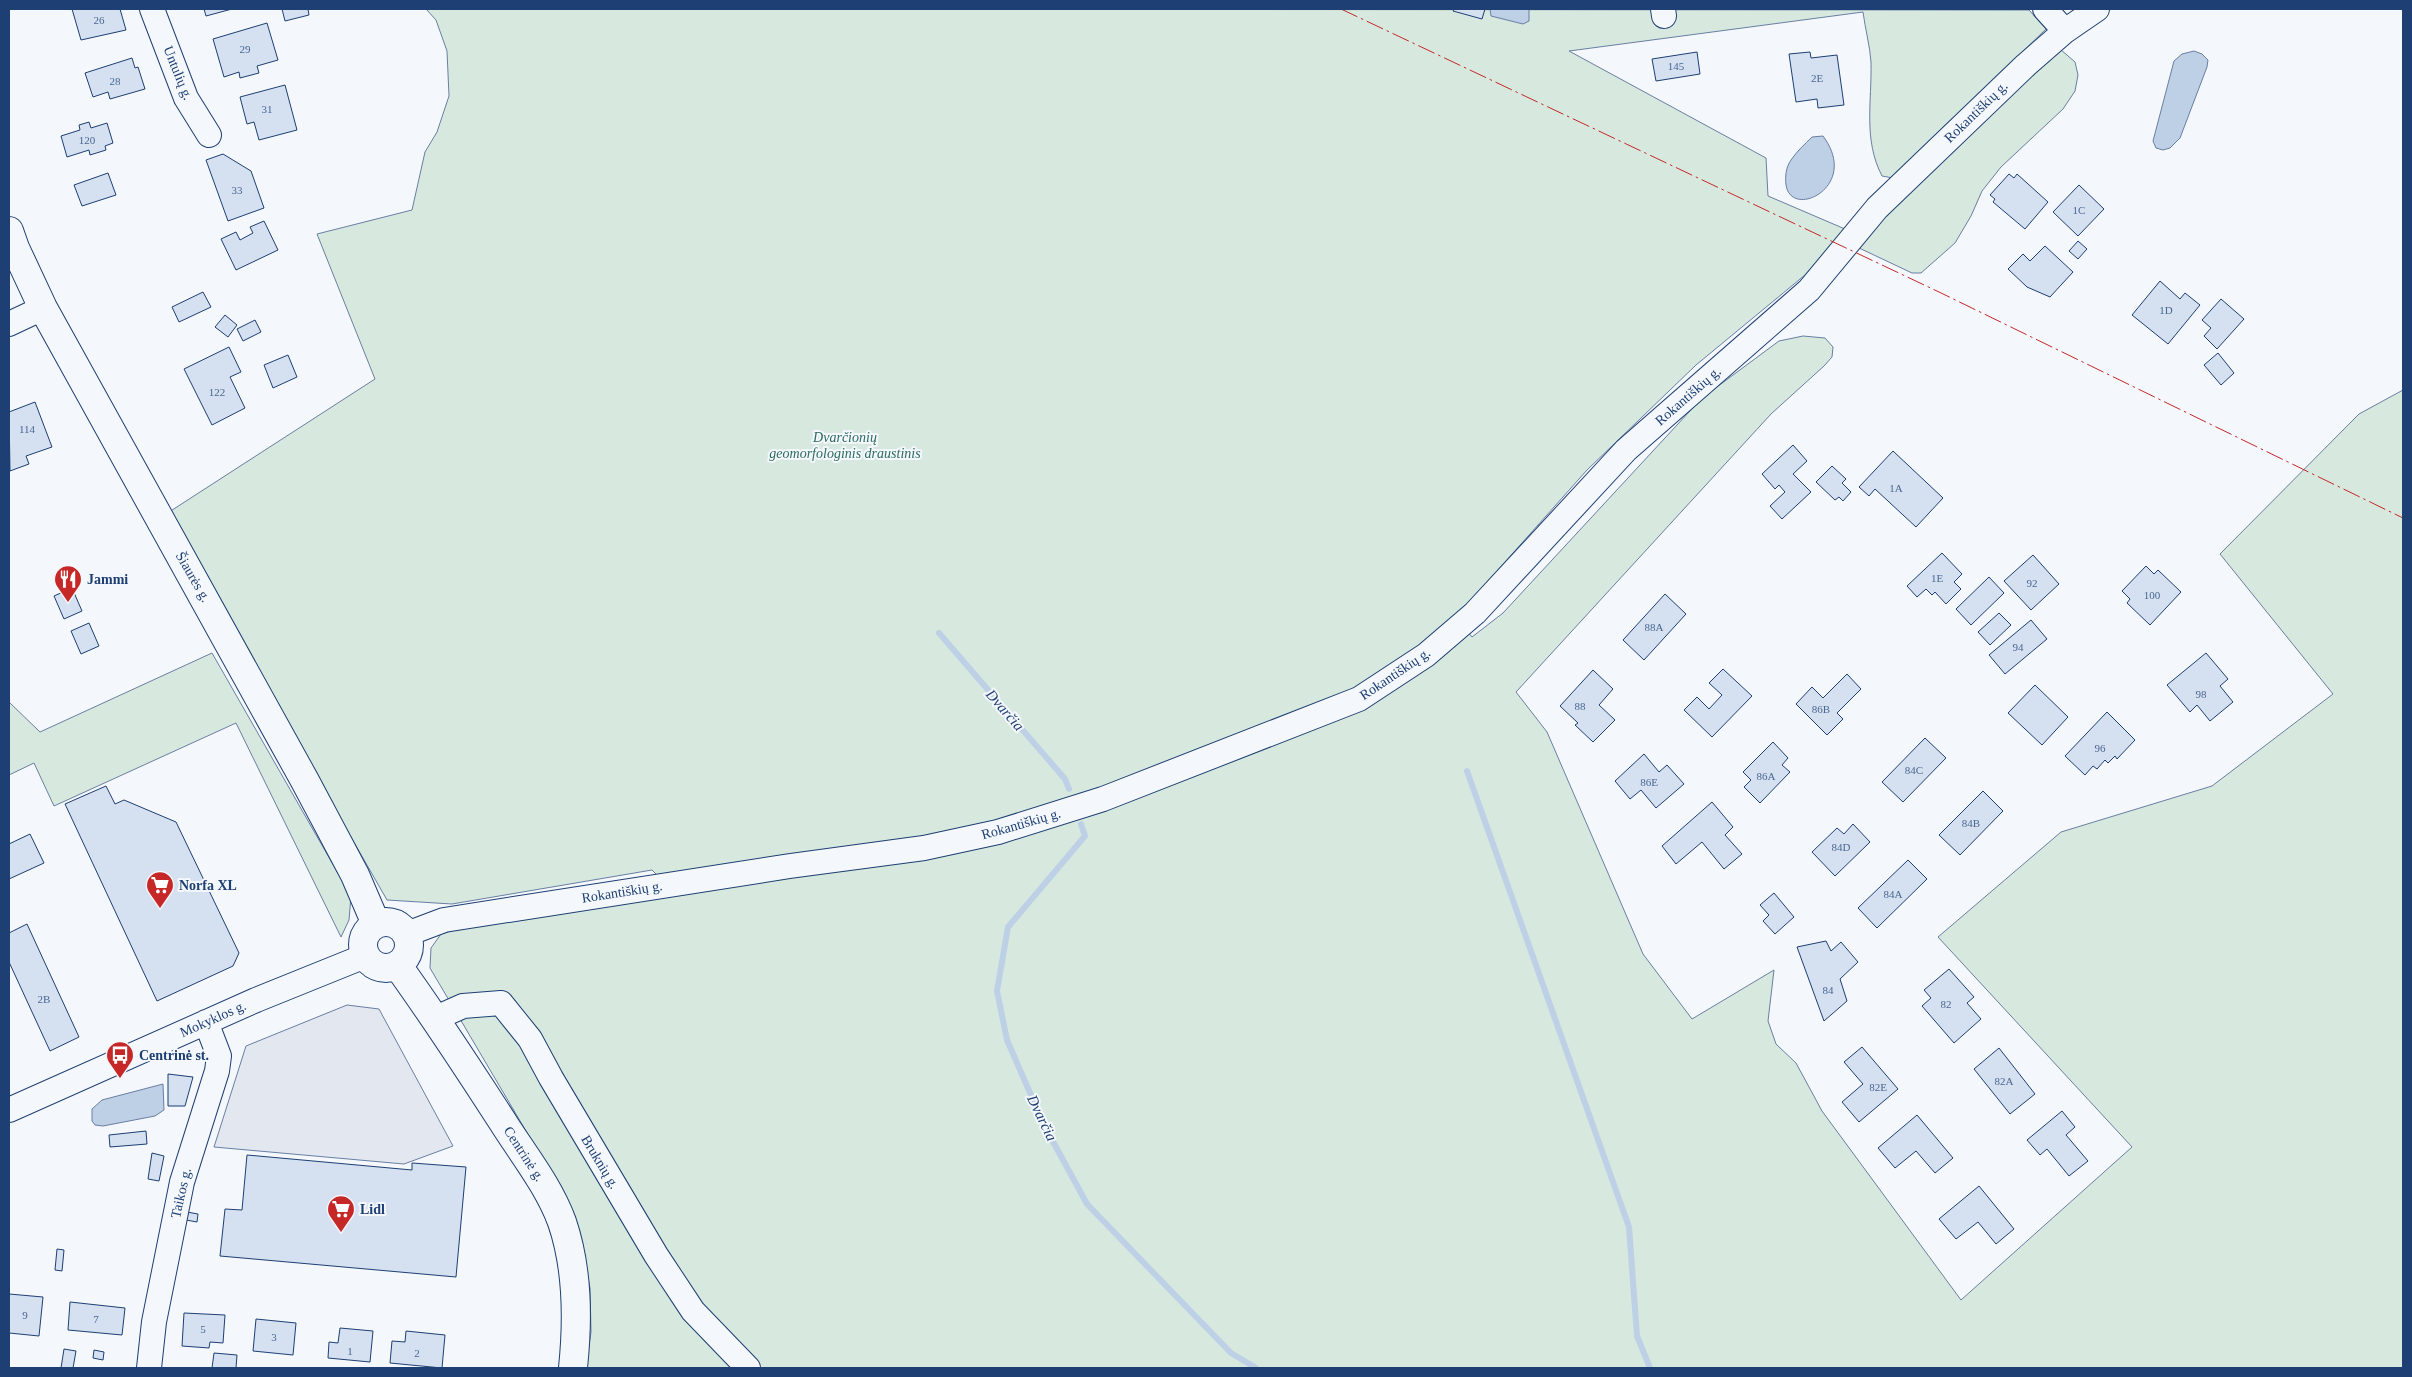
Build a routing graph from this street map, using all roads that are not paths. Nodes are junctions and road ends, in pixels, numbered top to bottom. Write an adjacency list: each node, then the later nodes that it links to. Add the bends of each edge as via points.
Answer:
1 (152, 9): 5 (street, Untulių g., via 186,98)
2 (2045, 9): 4 (street)
3 (2097, 9): 4 (street, Rokantiškių g.)
4 (2066, 31): 10 (street, Rokantiškių g., via 2026,64 1876,208 1809,290 1626,450 1475,613 1426,655 1359,699 1103,799 998,832 924,848 452,918)
5 (209, 135)
6 (9, 231): 7 (main road, Šiaurės g.)
7 (43, 308): 8 (street); 9 (main road, Šiaurės g., via 305,781 355,875)
8 (9, 324)
9 (376, 924): 10 (main road, via 391,922 401,926); 11 (main road, via 364,935 362,946)
10 (407, 934): 12 (main road, via 410,944 408,955)
11 (365, 956): 12 (main road, via 382,968); 14 (street, Mokyklos g.)
12 (398, 966): 13 (main road, Centrinė g.)
13 (436, 1018): 17 (main road, Centrinė g., via 545,1186 562,1221 575,1287 577,1324); 18 (street, Bruknių g., via 463,1006 501,1004 530,1039 656,1255 693,1311)
14 (206, 1022): 15 (street, Mokyklos g.); 16 (street, Taikos g., via 219,1056 182,1182 154,1322)
15 (9, 1110)
16 (149, 1368)
17 (573, 1368)
18 (748, 1368)

